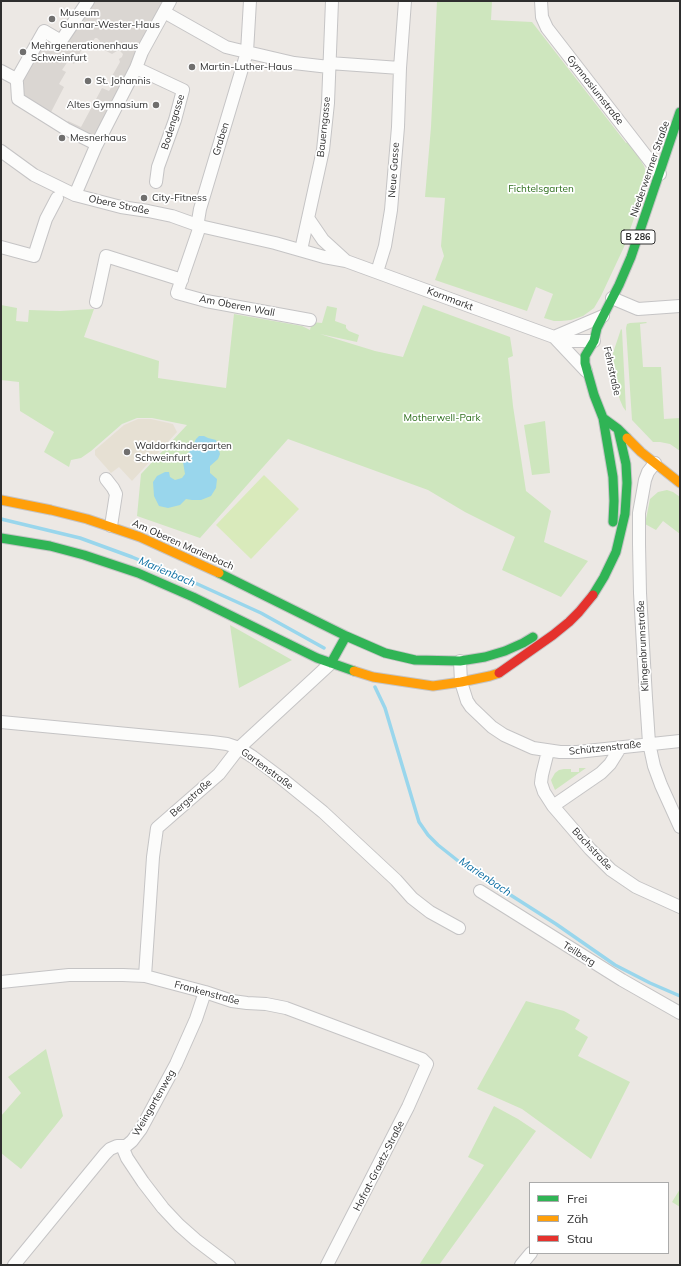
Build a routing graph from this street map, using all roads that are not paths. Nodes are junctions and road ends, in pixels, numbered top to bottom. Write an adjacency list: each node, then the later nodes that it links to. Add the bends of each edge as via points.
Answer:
1 (88, 1): 13 (street, via 61,41 44,31)
2 (170, 1): 7 (street)
3 (250, 1): 8 (street, Graben)
4 (332, 1): 9 (street, Bauerngasse)
5 (405, 1): 11 (street, Neue Gasse)
6 (541, 1): 17 (street, Gymnasiumstraße, via 542,17 547,28)
7 (164, 12): 8 (street, via 226,47); 10 (street)
8 (247, 52): 9 (street, via 294,63); 22 (street, Graben, via 200,209)
9 (329, 65): 11 (street); 21 (street, Bauerngasse, via 323,150)
10 (136, 68): 15 (street); 18 (street, Bodengasse, via 182,90 175,120 158,167)
11 (400, 68): 26 (street, Neue Gasse, via 393,193 385,246)
12 (1, 71): 13 (street)
13 (16, 79): 15 (street, via 18,98)
14 (680, 112): 17 (main road, Niederwerrner Straße / B 286)
15 (96, 146): 19 (street)
16 (1, 151): 19 (street, Obere Straße, via 34,175)
17 (660, 174): 28 (main road, Niederwerrner Straße / B 286, via 631,257)
18 (156, 182)
19 (76, 195): 22 (street, Obere Straße, via 121,207 172,216)
20 (57, 198): 23 (street, via 46,219 34,256)
21 (308, 218): 24 (street, Bauerngasse); 25 (street, Kornmarkt, via 322,240)
22 (200, 226): 24 (street, Kornmarkt); 27 (street, Am Oberen Wall)
23 (1, 248)
24 (301, 250): 25 (street, Kornmarkt)
25 (346, 261): 26 (street, Kornmarkt)
26 (377, 272): 33 (street, Kornmarkt)
27 (182, 280): 29 (street, via 106,256); 32 (street, Am Oberen Wall, via 177,293 206,301)
28 (612, 298): 30 (street, via 638,309); 31 (main road, B 286)
29 (96, 302)
30 (680, 306)
31 (603, 316): 33 (street); 34 (main road, B 286)
32 (310, 320)
33 (554, 337): 34 (street, Kornmarkt, via 568,341); 36 (street, Kornmarkt)
34 (594, 341): 35 (main road, Fehrstraße); 36 (main road, Fehrstraße / B 286, via 585,356)
35 (598, 354)
36 (586, 371): 38 (main road, Fehrstraße / B 286)
37 (610, 411): 39 (main road, Fehrstraße)
38 (603, 418): 39 (main road); 45 (main road, Fehrstraße, via 613,477)
39 (618, 429): 40 (main road); 51 (main road, Fehrstraße, via 626,464 625,514 616,552 597,590 569,622 509,666 498,673)
40 (655, 463): 42 (main road); 54 (street, Klingenbrunnstraße, via 645,480 639,512 639,572)
41 (106, 479): 44 (street, via 116,494)
42 (680, 483)
43 (1, 500): 44 (main road, Am Oberen Marienbach)
44 (111, 526): 48 (main road, Am Oberen Marienbach, via 200,564)
45 (611, 530)
46 (1, 538): 50 (main road, via 50,546 138,573)
47 (539, 633): 49 (main road, via 505,651)
48 (346, 636): 49 (main road, Am Oberen Marienbach, via 385,653 405,658); 50 (main road)
49 (460, 661): 51 (street, Schützenstraße)
50 (331, 663): 51 (main road, via 398,681 433,686); 55 (street, Bergstraße)
51 (462, 682): 57 (street, Schützenstraße, via 470,707 492,726 519,742)
52 (1, 722): 55 (street, Gartenstraße, via 212,742)
53 (680, 741): 54 (street, Schützenstraße)
54 (649, 743): 56 (street, Schützenstraße); 59 (street, Klingenbrunnstraße, via 657,775)
55 (239, 748): 62 (street, Gartenstraße, via 253,756 323,812 412,898 430,912); 63 (street, Bergstraße, via 219,774 157,828)
56 (620, 748): 57 (street, Schützenstraße, via 577,752); 58 (street, via 601,773)
57 (548, 751): 58 (street, Bachstraße, via 541,783)
58 (553, 806): 61 (street, Bachstraße, via 590,850 611,870 636,887)
59 (680, 827)
60 (480, 891): 66 (street, Teilberg, via 622,980)
61 (680, 907)
62 (459, 928)
63 (145, 976): 64 (street, Frankenstraße, via 69,975); 65 (street, Frankenstraße)
64 (1, 982)
65 (205, 992): 67 (street, Frankenstraße, via 232,1001 286,1008 422,1059); 68 (street, Weingartenweg, via 173,1071 141,1129 132,1141)
66 (680, 1013)
67 (427, 1064): 72 (street, Hofrat-Graetz-Straße, via 392,1141)
68 (122, 1146): 70 (street, Weingartenweg, via 110,1149 105,1154); 71 (street, via 131,1164 163,1208 190,1235)
69 (530, 1254): 73 (street)
70 (14, 1265)
71 (229, 1265)
72 (327, 1265)
73 (521, 1265)

